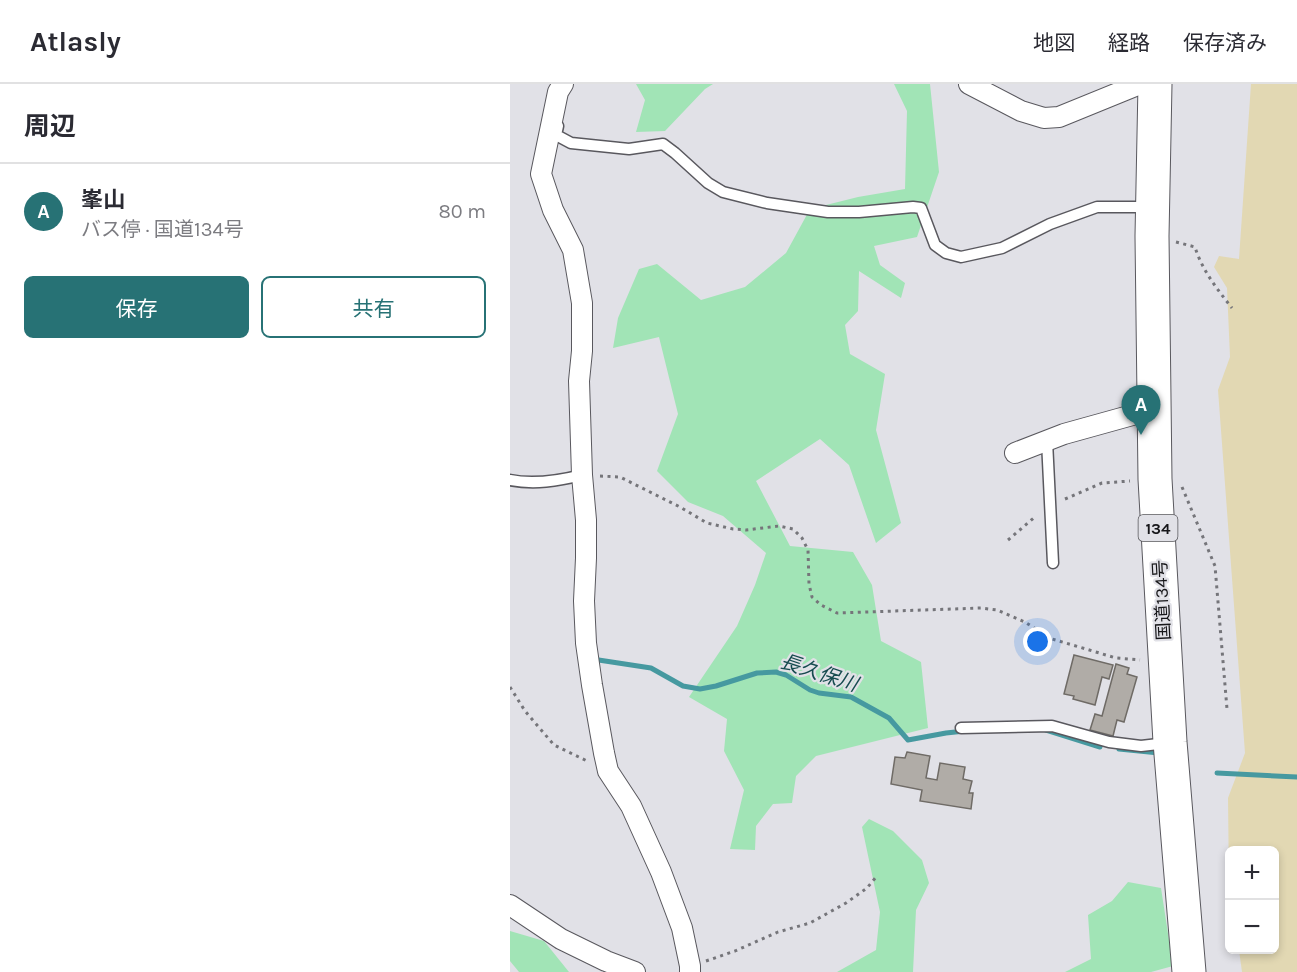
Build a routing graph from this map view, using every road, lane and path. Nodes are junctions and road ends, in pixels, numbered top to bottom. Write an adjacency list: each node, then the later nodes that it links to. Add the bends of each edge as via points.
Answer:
1 (969, 84): 2 (street, via 1021,111 1044,118 1059,117)
2 (1140, 84)
3 (1155, 84): 5 (highway, 国道134号 / 134)
4 (561, 88): 5 (lane, via 556,135 571,143 629,149 663,144 723,192 767,203 828,212 921,208 935,245 946,253 961,256 1002,248 1050,224 1097,207); 10 (street, via 541,174 573,250 582,303)
5 (1152, 222): 6 (path, via 1195,247 1214,286); 7 (highway, 国道134号 / 134)
6 (1232, 308)
7 (1154, 409): 8 (street); 13 (highway, 国道134号 / 134)
8 (1047, 441): 9 (street); 14 (lane)
9 (1015, 453)
10 (582, 475): 12 (lane, via 557,481); 22 (street, via 586,643)
11 (620, 477): 17 (path, via 706,523 746,530 779,526 793,529 808,550 812,597 837,613 997,610 1049,638 1083,649 1116,658)
12 (510, 480)
13 (1168, 482): 14 (path, via 1102,483); 17 (highway, 国道134号 / 134); 19 (path, via 1215,566)
14 (1050, 506): 15 (path); 16 (lane)
15 (1008, 540)
16 (1053, 563)
17 (1166, 663): 21 (highway, 国道134号 / 134)
18 (510, 687): 22 (path, via 554,745)
19 (1227, 709)
20 (961, 728): 21 (lane, via 1052,726 1109,742 1141,746)
21 (1170, 742): 27 (highway, 国道134号 / 134)
22 (608, 771): 25 (street, via 631,807 661,872 682,928)
23 (877, 876): 25 (path, via 846,903 810,923 778,932)
24 (510, 905): 26 (street, via 561,939)
25 (690, 969)
26 (635, 972)
27 (1189, 972)

